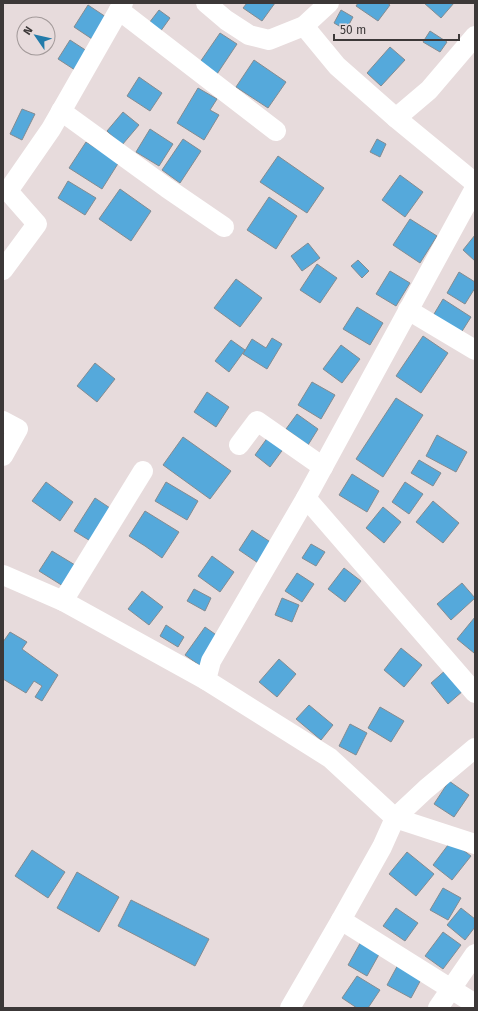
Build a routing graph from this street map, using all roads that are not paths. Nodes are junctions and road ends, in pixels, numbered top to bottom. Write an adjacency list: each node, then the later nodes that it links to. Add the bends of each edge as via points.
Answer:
1 (206, 3): 4 (street, via 249,35 269,40)
2 (329, 3): 4 (street)
3 (121, 6): 6 (street); 8 (street)
4 (304, 26): 7 (street, via 337,66)
5 (475, 36): 7 (street, via 429,90)
6 (61, 111): 11 (street); 12 (street, via 8,192 37,224)
7 (396, 118): 9 (street)
8 (276, 131)
9 (475, 183)
10 (475, 188): 13 (street)
11 (224, 227)
12 (3, 270)
13 (408, 310): 14 (street); 18 (street)
14 (475, 350)
15 (3, 421): 17 (street, via 18,429)
16 (239, 445): 18 (street, via 257,421)
17 (3, 456)
18 (323, 466): 20 (street)
19 (143, 471): 22 (street)
20 (306, 498): 23 (street, via 210,661); 24 (street)
21 (3, 575): 22 (street)
22 (63, 601): 23 (street)
23 (206, 680): 26 (street, via 330,758)
24 (475, 693)
25 (475, 748): 26 (street)
26 (395, 818): 27 (street); 28 (street)
27 (475, 844)
28 (341, 920): 30 (street); 32 (street)
29 (475, 954): 30 (street)
30 (451, 989): 31 (street); 33 (street)
31 (475, 1004)
32 (290, 1008)
33 (438, 1008)

